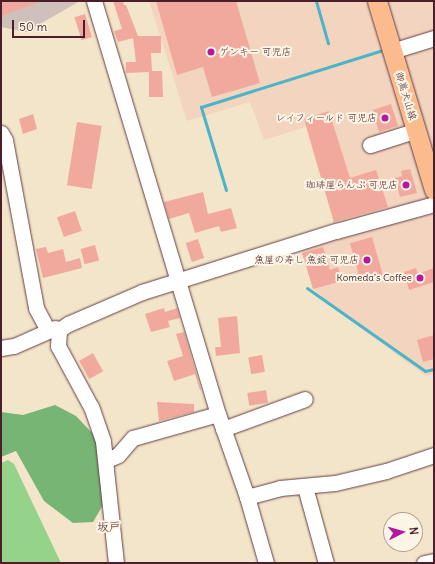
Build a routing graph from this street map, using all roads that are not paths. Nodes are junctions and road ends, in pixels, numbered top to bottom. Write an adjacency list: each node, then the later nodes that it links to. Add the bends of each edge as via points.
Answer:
1 (94, 1): 10 (street)
2 (377, 1): 4 (main road, 御嵩犬山線)
3 (434, 38): 4 (street)
4 (392, 51): 5 (main road, 御嵩犬山線)
5 (417, 130): 7 (street); 8 (main road, 御嵩犬山線)
6 (1, 133): 11 (street, via 5,140 36,308)
7 (370, 145)
8 (434, 190)
9 (434, 204): 10 (street)
10 (178, 281): 11 (street, via 117,302); 14 (street)
11 (53, 330): 12 (street, via 14,346); 17 (street, via 58,346 99,424)
12 (1, 348)
13 (305, 400): 15 (street)
14 (218, 414): 15 (street); 17 (street, via 133,438 118,455)
15 (223, 428): 19 (street)
16 (434, 455): 18 (street, via 386,471 335,483)
17 (107, 460): 21 (street)
18 (305, 486): 19 (street, via 280,488); 23 (street)
19 (247, 497): 22 (street)
20 (434, 561): 24 (street)
21 (116, 563)
22 (266, 563)
23 (326, 563)
24 (424, 563)

